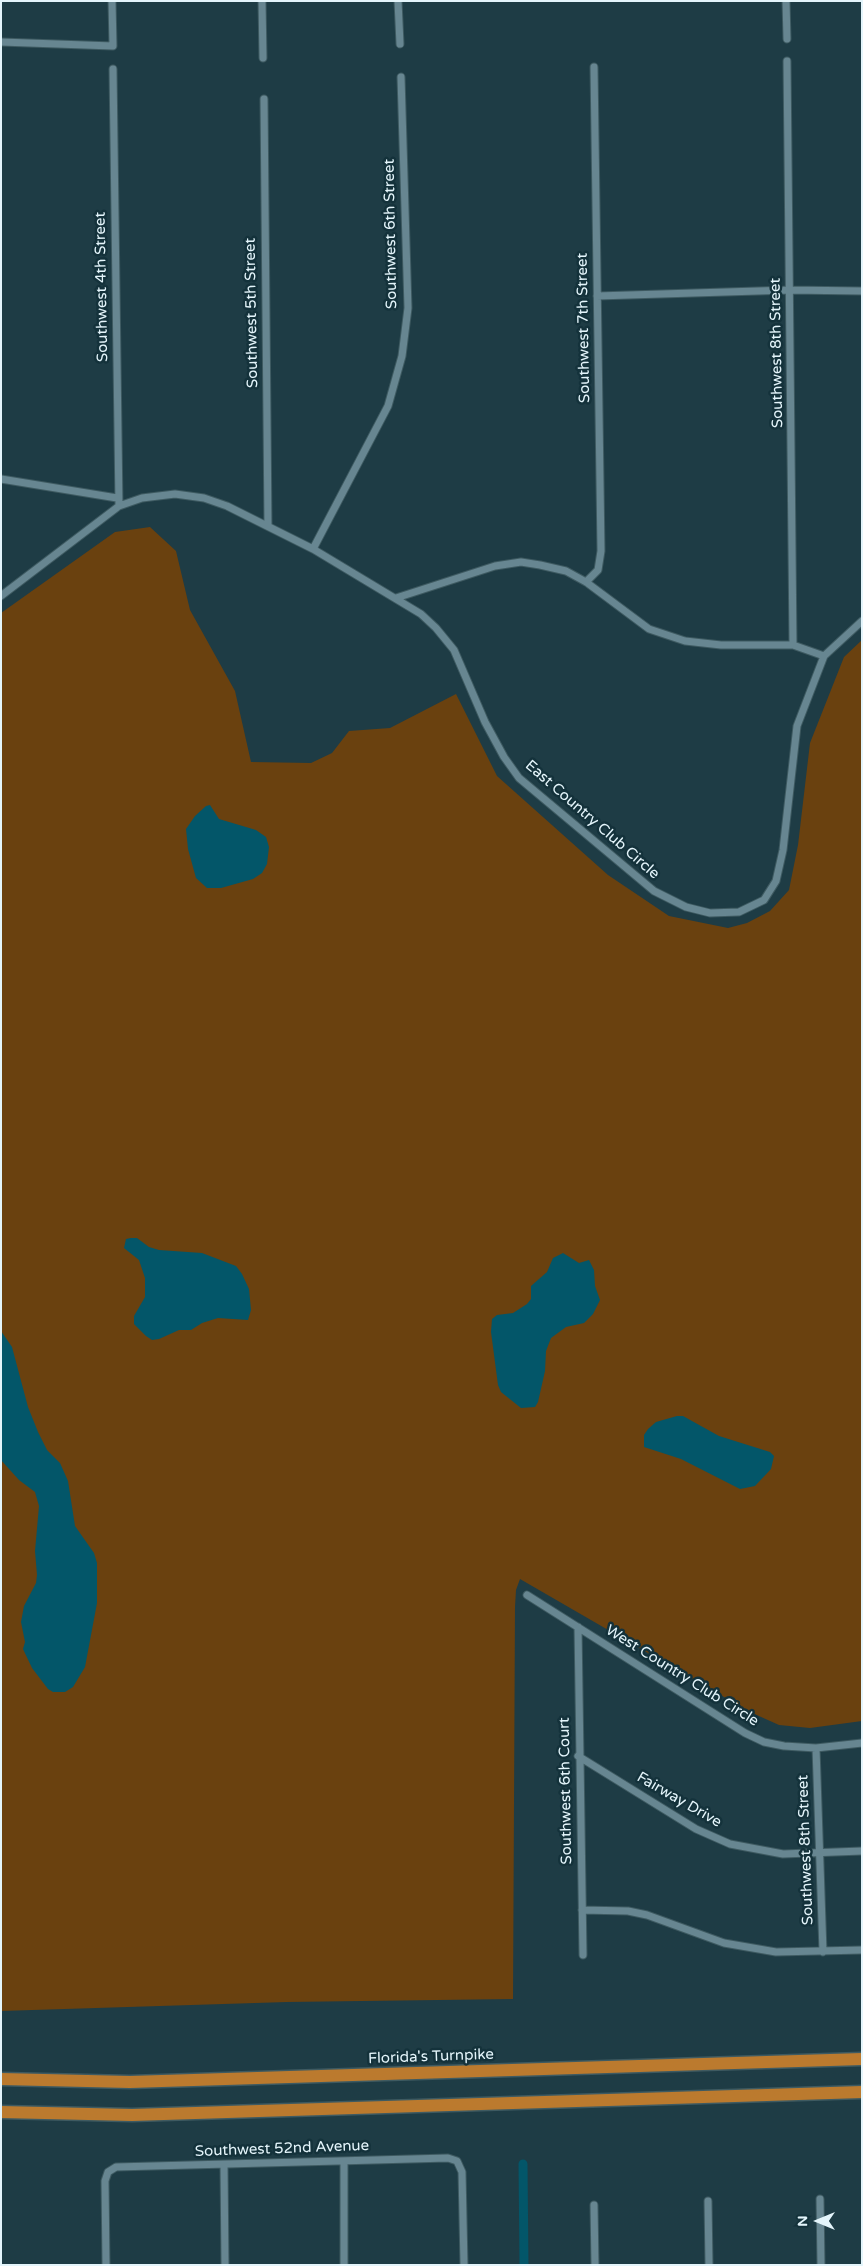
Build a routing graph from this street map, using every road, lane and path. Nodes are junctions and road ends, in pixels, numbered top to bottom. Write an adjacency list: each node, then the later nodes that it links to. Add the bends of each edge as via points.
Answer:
1 (112, 1): 6 (street, via 113,46)
2 (262, 1): 8 (street)
3 (398, 1): 7 (street)
4 (786, 1): 5 (street)
5 (786, 38)
6 (1, 42)
7 (400, 44)
8 (263, 58)
9 (787, 61): 14 (street, Southwest 8th Street)
10 (594, 67): 16 (street, Southwest 7th Street)
11 (113, 69): 18 (street, Southwest 4th Street)
12 (401, 77): 20 (street, Southwest 6th Street, via 408,308 402,356 388,406)
13 (264, 99): 19 (street, Southwest 5th Street)
14 (790, 290): 15 (street); 16 (street); 25 (street, Southwest 8th Street)
15 (862, 291)
16 (597, 296): 21 (street, Southwest 7th Street, via 602,550 598,570)
17 (1, 479): 18 (street)
18 (118, 502): 19 (street, East Country Club Circle, via 175,494 204,498); 22 (street, East Country Club Circle)
19 (268, 526): 20 (street, East Country Club Circle)
20 (313, 549): 23 (street, East Country Club Circle)
21 (586, 582): 23 (street, via 566,572 522,562 495,566); 25 (street, via 649,629 685,641 721,645)
22 (1, 596)
23 (396, 598): 26 (street, East Country Club Circle, via 426,619 454,650 490,731 519,778 654,891 686,907 710,913 739,912 764,900 776,881 783,850 797,726)
24 (862, 621): 26 (street, East Country Club Circle)
25 (793, 645): 26 (street)
26 (824, 656)
27 (527, 1595): 28 (street, West Country Club Circle)
28 (578, 1627): 30 (street, West Country Club Circle, via 745,1734 784,1746); 31 (street, Southwest 6th Court)
29 (862, 1743): 30 (street, West Country Club Circle)
30 (816, 1748): 33 (street, Southwest 8th Street)
31 (578, 1756): 33 (street, Fairway Drive, via 696,1829 730,1844 761,1852); 34 (street, Southwest 6th Court)
32 (862, 1851): 33 (street, Fairway Drive)
33 (820, 1854): 36 (street, Southwest 8th Street)
34 (582, 1910): 36 (street, via 647,1914 724,1943 776,1952); 37 (street, Southwest 6th Court)
35 (862, 1950): 36 (street)
36 (823, 1952)
37 (582, 1955)
38 (862, 2059): 39 (highway, Florida's Turnpike, via 130,2082)
39 (1, 2079)
40 (862, 2092): 41 (highway, via 132,2115)
41 (1, 2112)
42 (344, 2160): 43 (street, Southwest 52nd Avenue); 49 (street); 50 (street, Southwest 52nd Avenue, via 448,2158 457,2161 462,2172)
43 (224, 2165): 47 (street, Southwest 52nd Avenue, via 116,2167 108,2172 105,2181); 48 (street)
44 (820, 2199): 53 (street)
45 (708, 2201): 52 (street)
46 (594, 2205): 51 (street)
47 (106, 2265)
48 (225, 2265)
49 (344, 2265)
50 (464, 2265)
51 (595, 2265)
52 (709, 2265)
53 (820, 2265)

